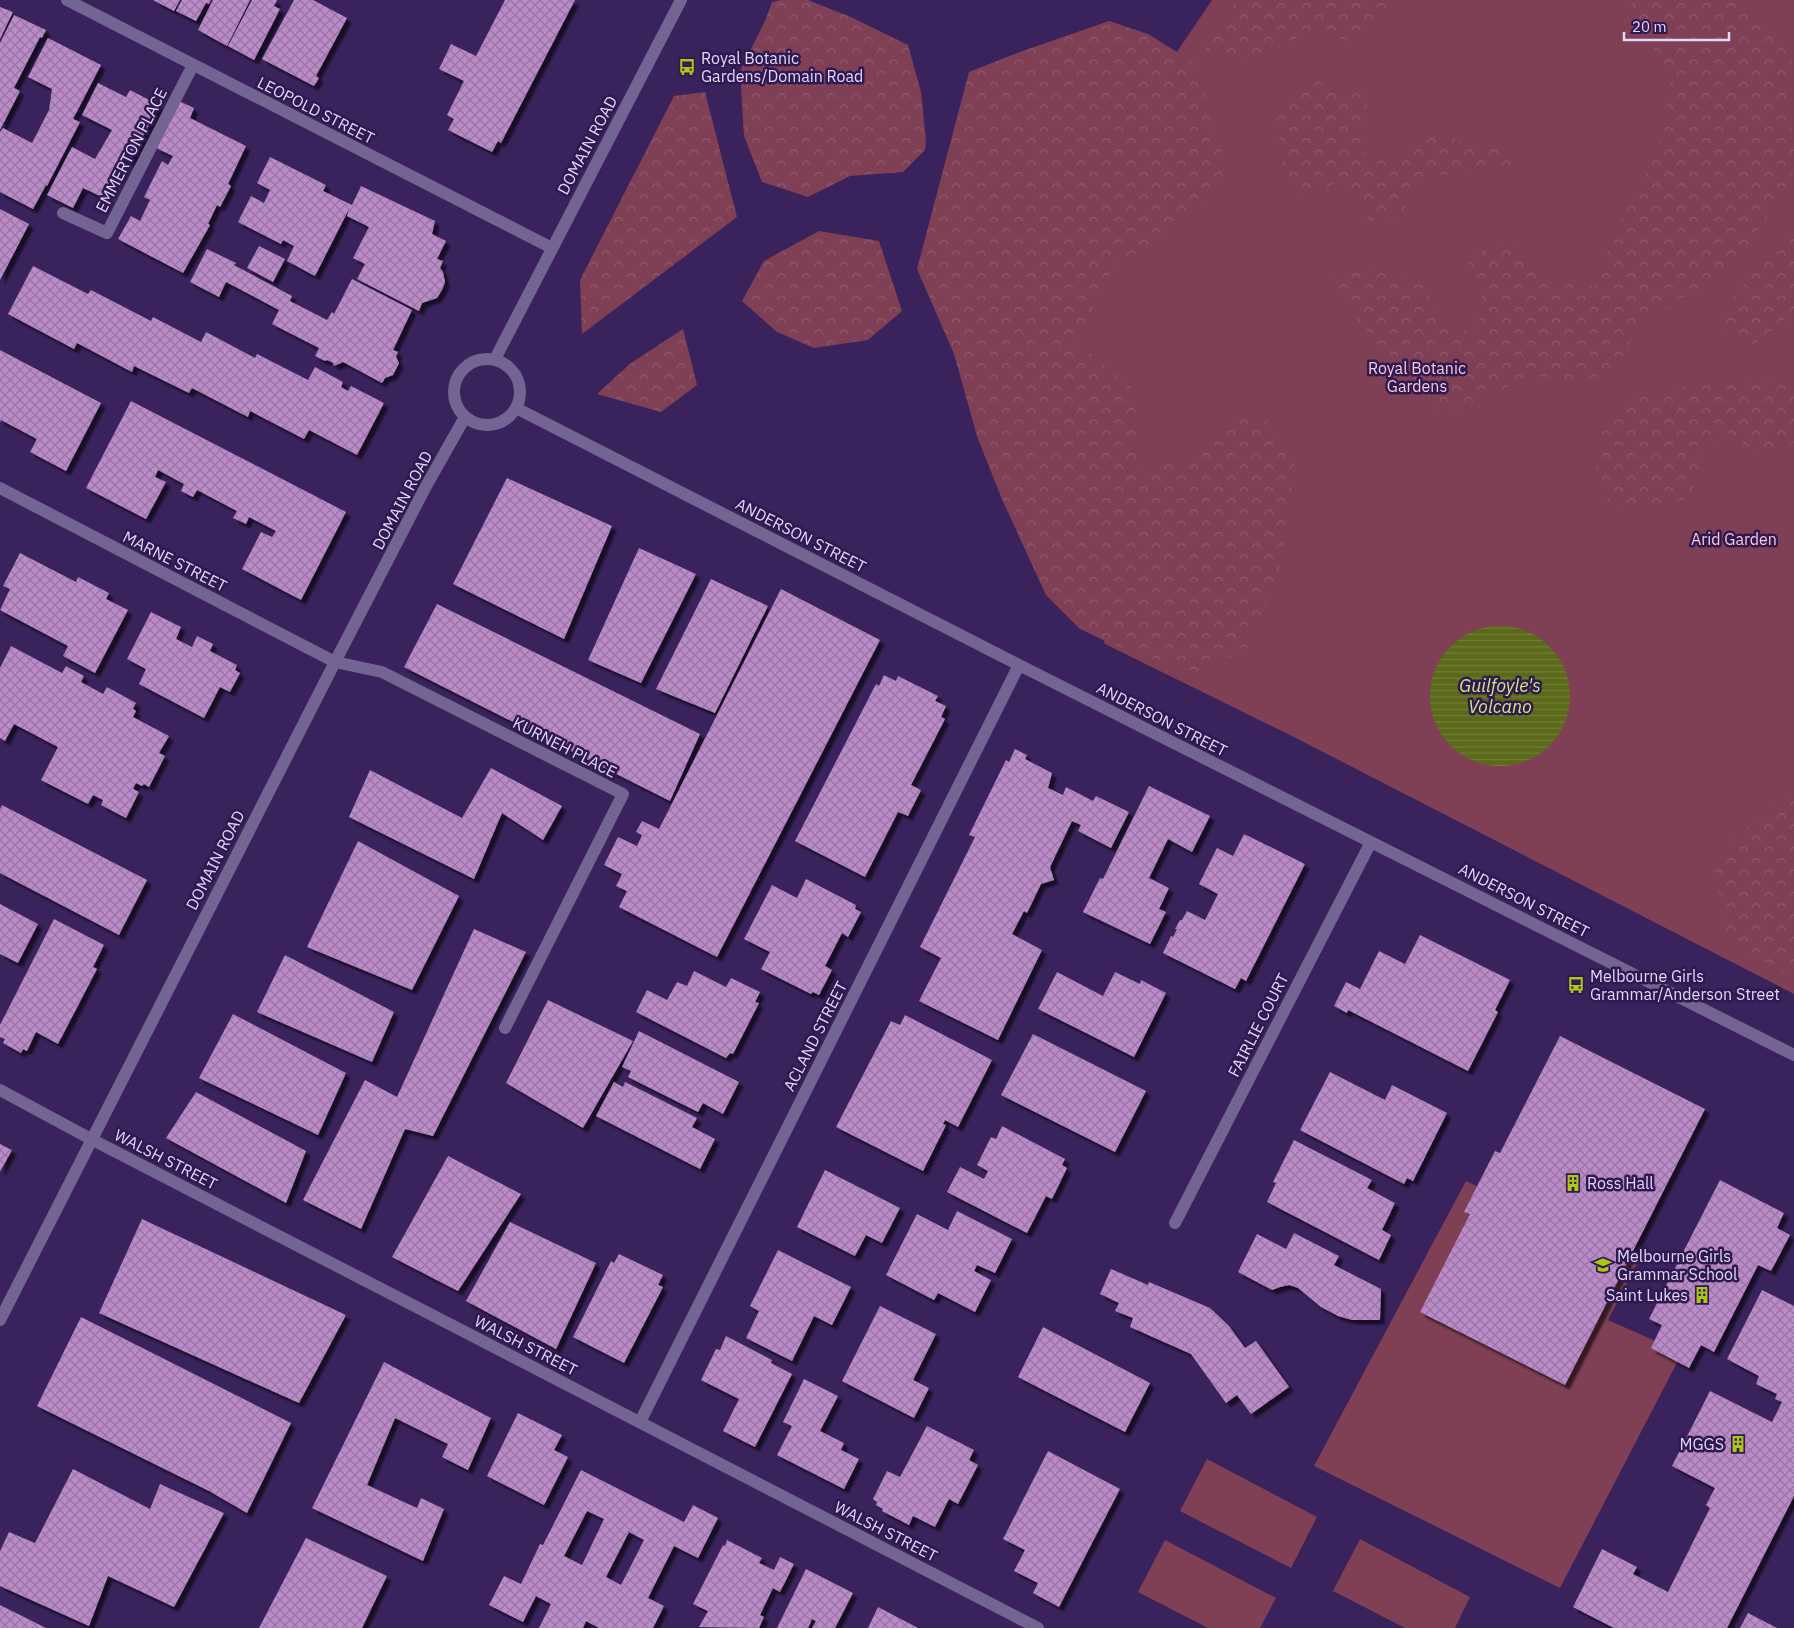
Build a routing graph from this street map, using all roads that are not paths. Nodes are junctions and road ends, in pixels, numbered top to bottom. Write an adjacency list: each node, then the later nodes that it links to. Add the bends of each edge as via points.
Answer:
1 (66, 0): 3 (street, LEOPOLD STREET)
2 (682, 0): 5 (street, DOMAIN ROAD)
3 (193, 65): 4 (street, EMMERTON PLACE, via 107,233); 5 (street, LEOPOLD STREET)
4 (63, 213)
5 (552, 248): 6 (street, DOMAIN ROAD)
6 (495, 359): 7 (street, via 504,362 517,377 520,398); 8 (street, via 475,360 459,372 453,391 454,401)
7 (516, 408): 8 (street, via 510,416 493,425 483,425); 11 (street, ANDERSON STREET)
8 (465, 417): 10 (street, DOMAIN ROAD)
9 (0, 488): 10 (street, MARNE STREET)
10 (335, 662): 13 (street, KURNEH PLACE, via 382,672 623,794); 16 (street, DOMAIN ROAD)
11 (1019, 665): 12 (street, ANDERSON STREET); 19 (street, ACLAND STREET)
12 (1371, 842): 14 (street, ANDERSON STREET); 17 (street, FAIRLIE COURT)
13 (505, 1028)
14 (1794, 1055)
15 (0, 1090): 16 (street, WALSH STREET)
16 (91, 1139): 18 (street, DOMAIN ROAD); 19 (street, WALSH STREET)
17 (1175, 1223)
18 (0, 1320)
19 (640, 1422): 20 (street, WALSH STREET)
20 (1038, 1628)

